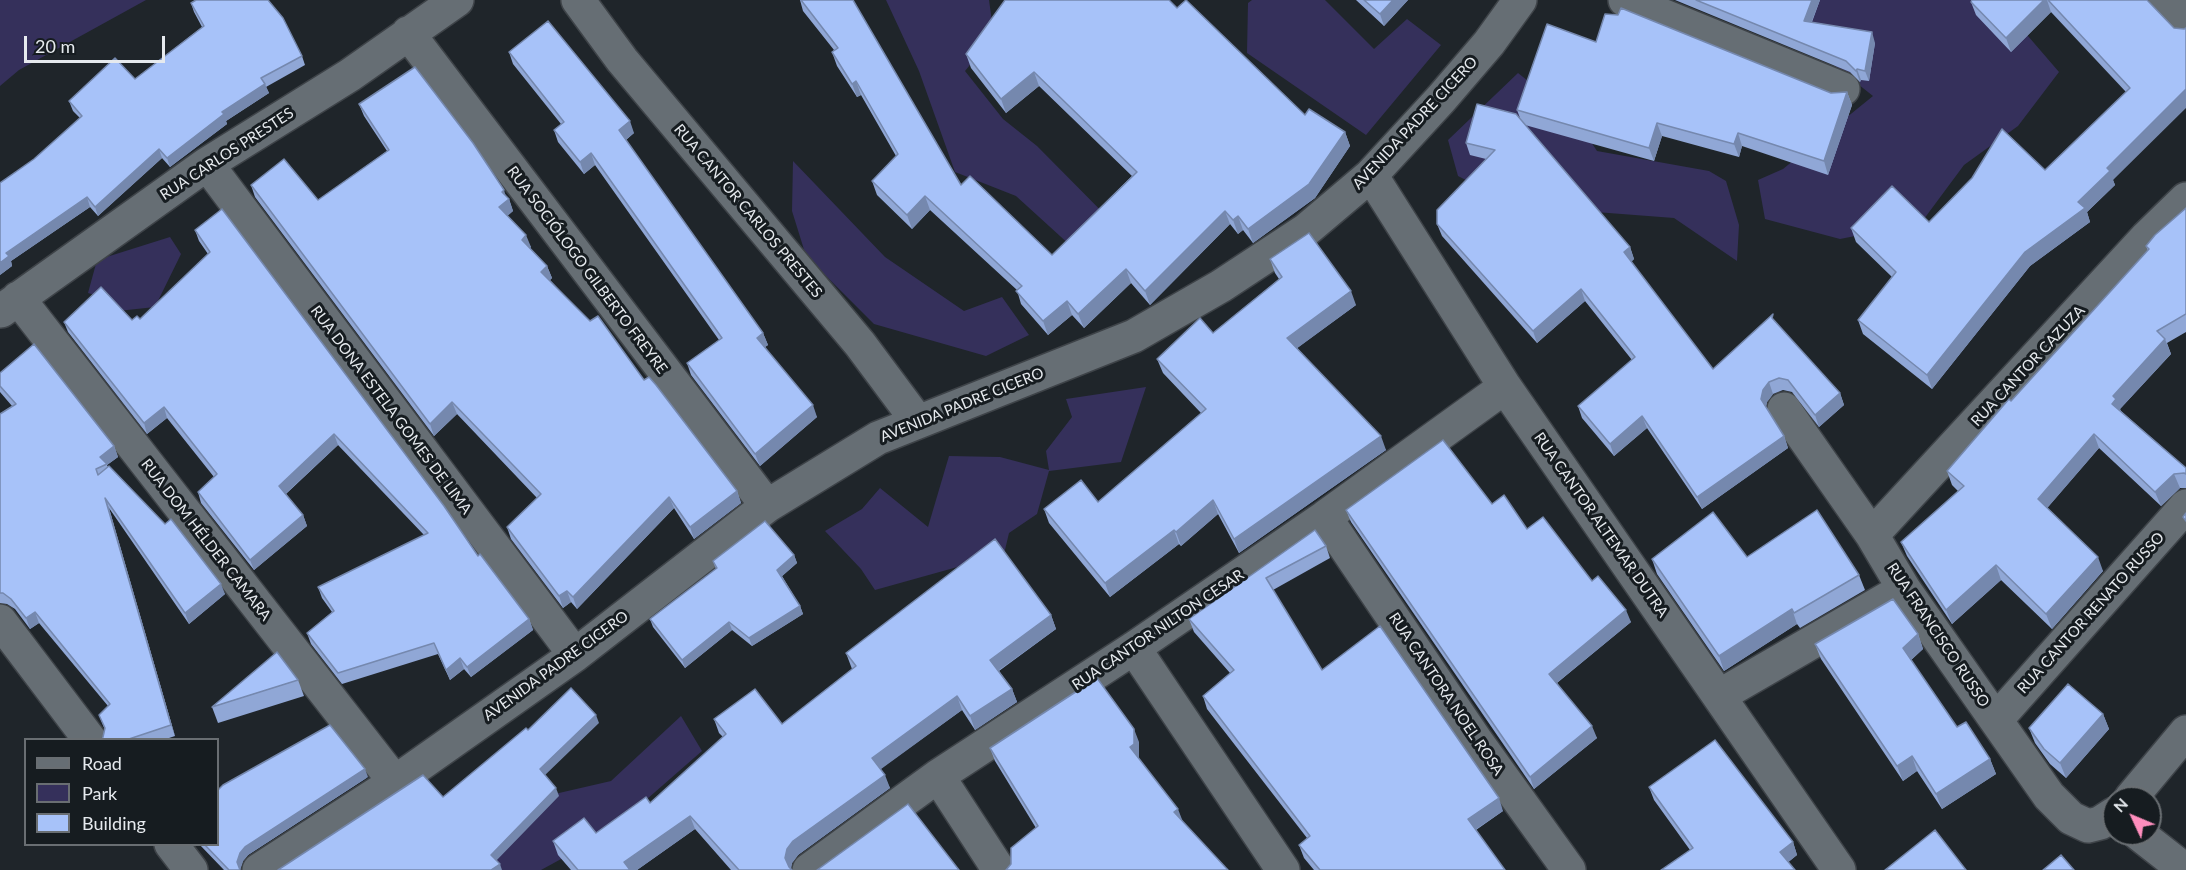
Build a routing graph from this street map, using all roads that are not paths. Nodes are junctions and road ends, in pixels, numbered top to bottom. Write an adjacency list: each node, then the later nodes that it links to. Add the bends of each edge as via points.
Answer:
1 (458, 0): 7 (street, RUA CARLOS PRESTES)
2 (578, 0): 15 (street, RUA CANTOR CARLOS PRESTES, via 622,60 860,344)
3 (1520, 0): 10 (street, AVENIDA PADRE CICERO, via 1448,91)
4 (1625, 0): 8 (street)
5 (2165, 0): 6 (street)
6 (2186, 24)
7 (408, 33): 9 (street, RUA CARLOS PRESTES, via 350,75); 17 (street, RUA SOCIÓLOGO GILBERTO FREYRE)
8 (1843, 89)
9 (207, 164): 12 (street, RUA CARLOS PRESTES); 23 (street, RUA DONA ESTELA GOMES DE LIMA)
10 (1371, 175): 13 (street, RUA CANTOR ALTEMAR DUTRA); 15 (street, AVENIDA PADRE CICERO, via 1306,230 1221,286 1134,336)
11 (2186, 199): 19 (street, RUA CANTOR CAZUZA)
12 (9, 305): 29 (street, RUA DOM HÉLDER CAMARA)
13 (1505, 387): 18 (street, RUA CANTOR NILTON CESAR); 24 (street, RUA CANTOR ALTEMAR DUTRA)
14 (1784, 408): 19 (street, RUA FRANCISCO RUSSO)
15 (918, 422): 17 (street, AVENIDA PADRE CICERO, via 878,438)
16 (2186, 506): 25 (street, RUA CANTOR RENATO RUSSO)
17 (767, 507): 23 (street, AVENIDA PADRE CICERO)
18 (1325, 517): 22 (street, RUA CANTOR NILTON CESAR); 39 (street, RUA CANTORA NOEL ROSA)
19 (1872, 535): 20 (street, RUA FRANCISCO RUSSO)
20 (1904, 589): 24 (street); 25 (street, RUA FRANCISCO RUSSO)
21 (0, 621): 27 (street)
22 (1134, 648): 28 (street, RUA CANTOR NILTON CESAR); 38 (street)
23 (575, 655): 29 (street, AVENIDA PADRE CICERO)
24 (1719, 696): 40 (street, RUA CANTOR ALTEMAR DUTRA)
25 (1996, 720): 31 (street, RUA FRANCISCO RUSSO, via 2049,796 2071,818 2088,826)
26 (2186, 732): 30 (street)
27 (88, 738)
28 (938, 776): 36 (street, RUA CANTOR NILTON CESAR); 37 (street)
29 (395, 783): 35 (street, AVENIDA PADRE CICERO)
30 (2141, 786)
31 (2102, 822)
32 (172, 846): 34 (street)
33 (2154, 846): 41 (street)
34 (190, 870)
35 (259, 870)
36 (809, 870)
37 (999, 870)
38 (1282, 870)
39 (1569, 870)
40 (1839, 870)
41 (2185, 870)

